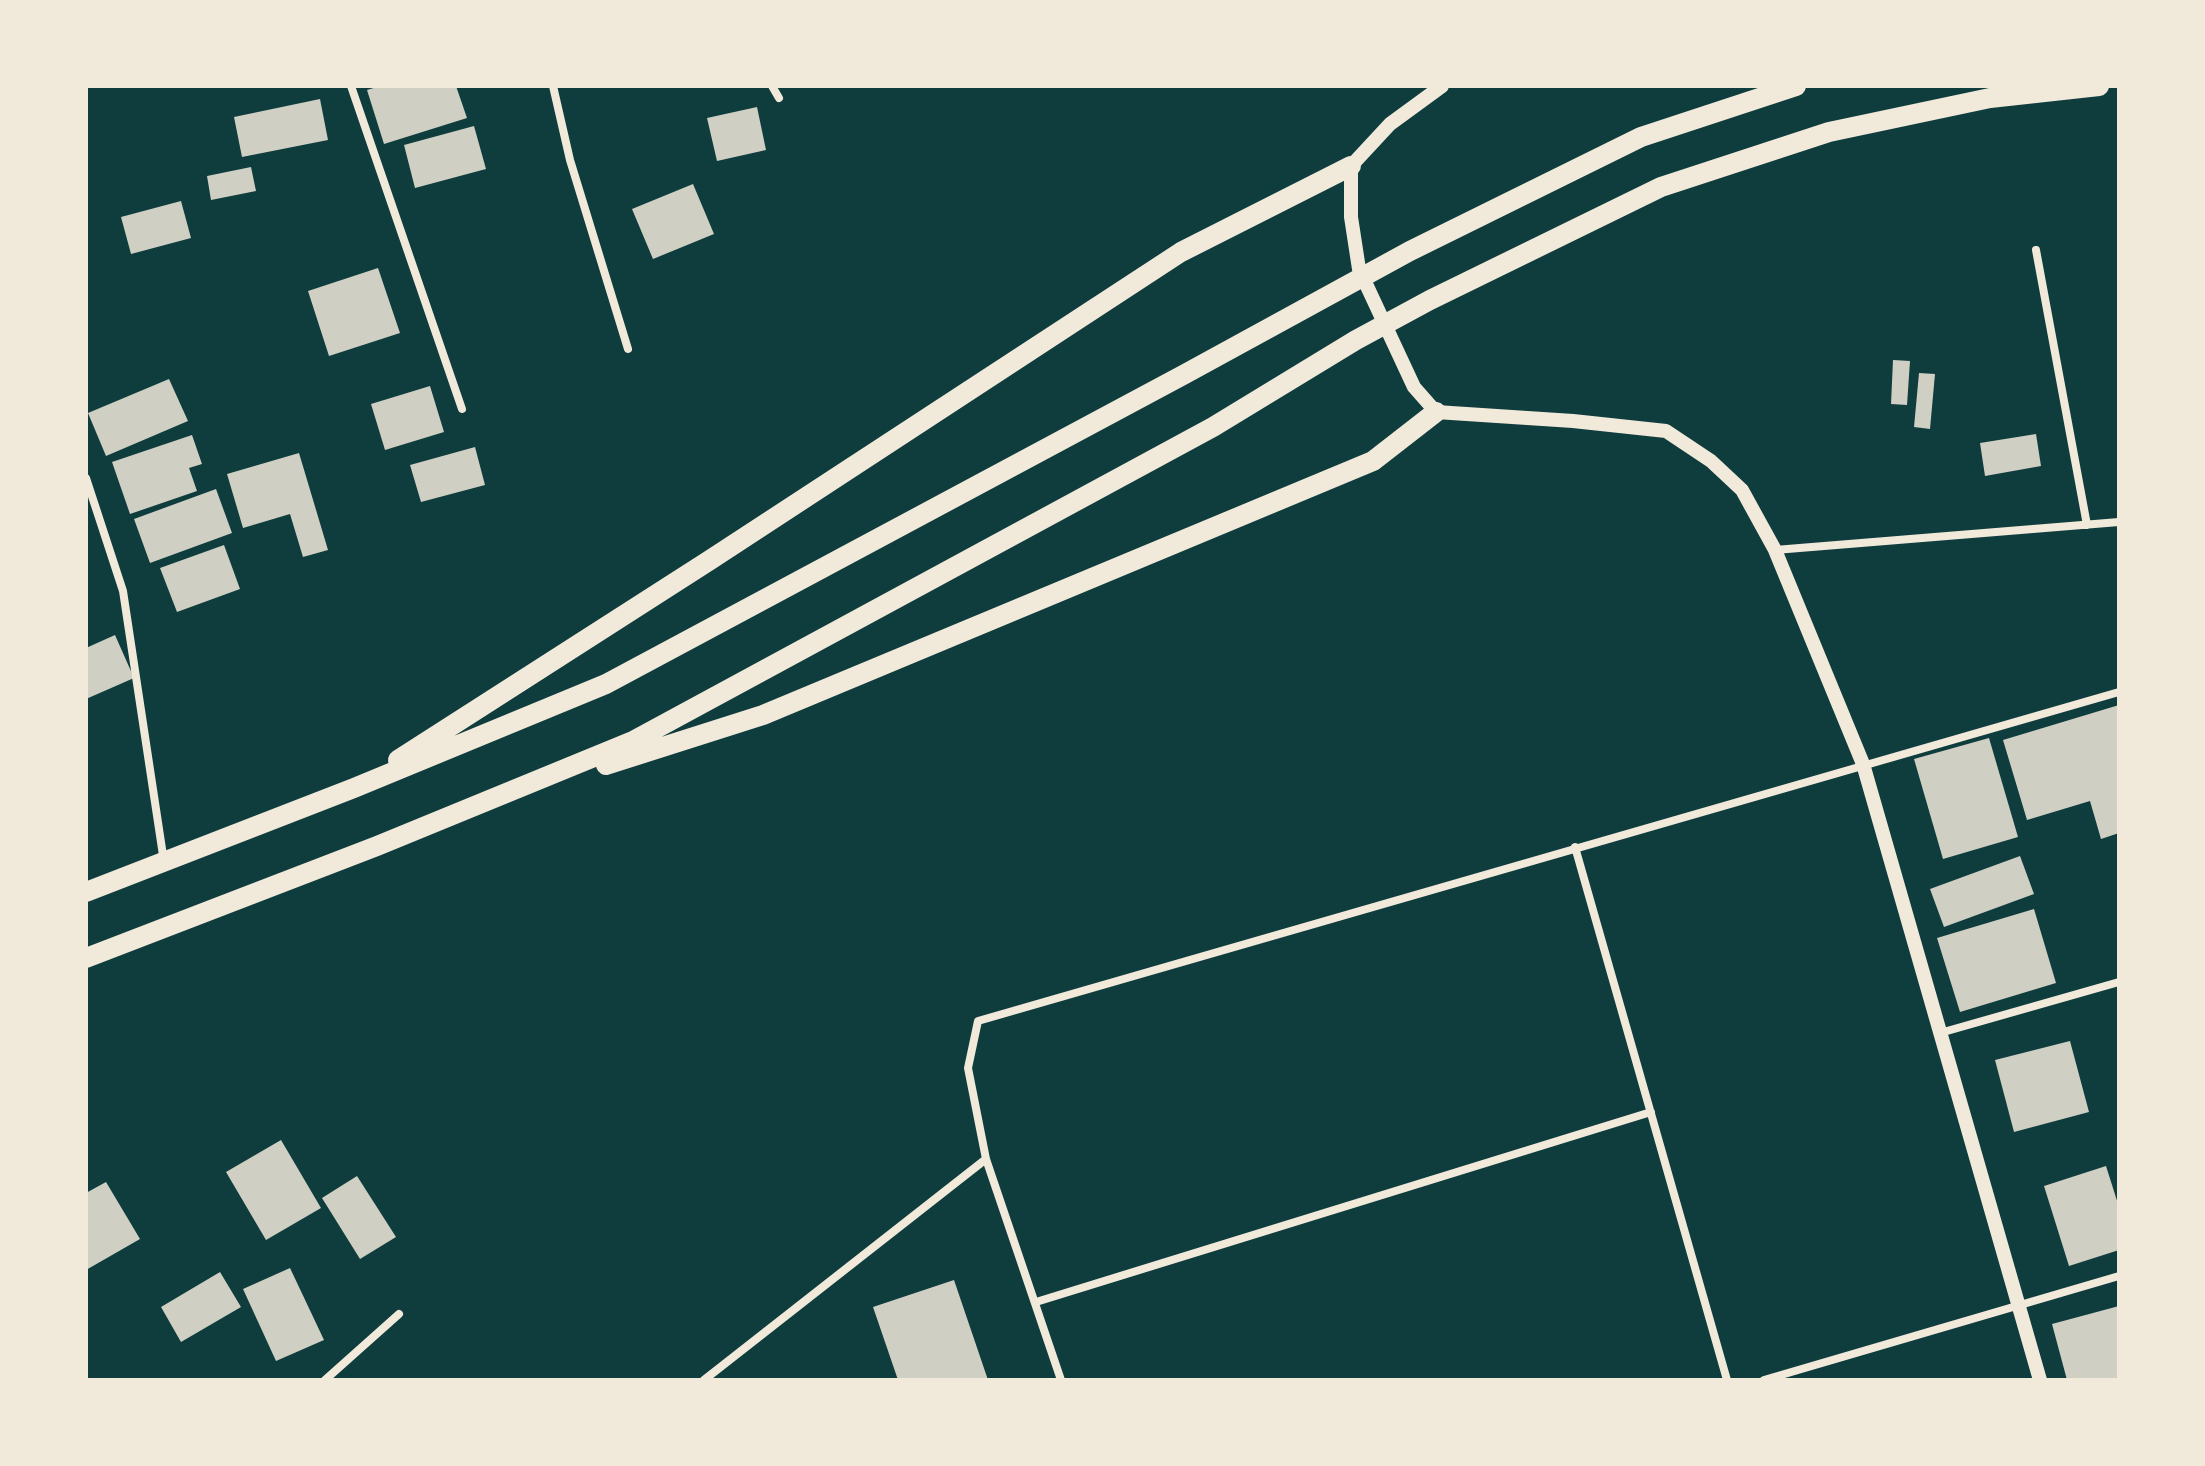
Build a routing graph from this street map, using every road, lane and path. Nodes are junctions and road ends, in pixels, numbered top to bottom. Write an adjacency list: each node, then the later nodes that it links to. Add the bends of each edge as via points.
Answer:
1 (351, 86): 11 (street)
2 (553, 86): 10 (street)
3 (772, 86): 7 (street)
4 (1442, 86): 8 (street, via 1390,124)
5 (1796, 86): 19 (main road, via 1641,137 1410,251 606,684)
6 (2099, 86): 20 (main road, via 1990,98 1829,132 1661,187 1430,300 1213,427 633,741)
7 (779, 98)
8 (1351, 166): 12 (street, via 1359,269 1414,387); 19 (main road, via 1181,252)
9 (2036, 250): 15 (street)
10 (628, 349)
11 (462, 409)
12 (1436, 412): 16 (street, via 1666,431 1742,490); 20 (main road, via 1373,461 763,715)
13 (86, 478): 22 (street, via 123,591)
14 (2119, 522): 15 (street)
15 (2087, 525): 16 (street)
16 (1775, 550): 18 (street)
17 (2119, 692): 18 (street)
18 (1863, 764): 21 (street); 26 (street)
19 (354, 788): 22 (main road)
20 (468, 809): 24 (main road)
21 (1575, 847): 27 (street); 28 (street, via 978,1021 968,1068)
22 (164, 863): 23 (main road)
23 (86, 892)
24 (86, 958)
25 (2119, 982): 26 (street)
26 (1940, 1033): 31 (street)
27 (1651, 1112): 30 (street); 36 (street)
28 (986, 1159): 30 (street); 34 (street)
29 (2119, 1276): 31 (street)
30 (1036, 1302): 35 (street)
31 (2019, 1307): 37 (street); 38 (street)
32 (399, 1314): 33 (street)
33 (325, 1380)
34 (704, 1380)
35 (1061, 1380)
36 (1727, 1380)
37 (1764, 1380)
38 (2040, 1380)

